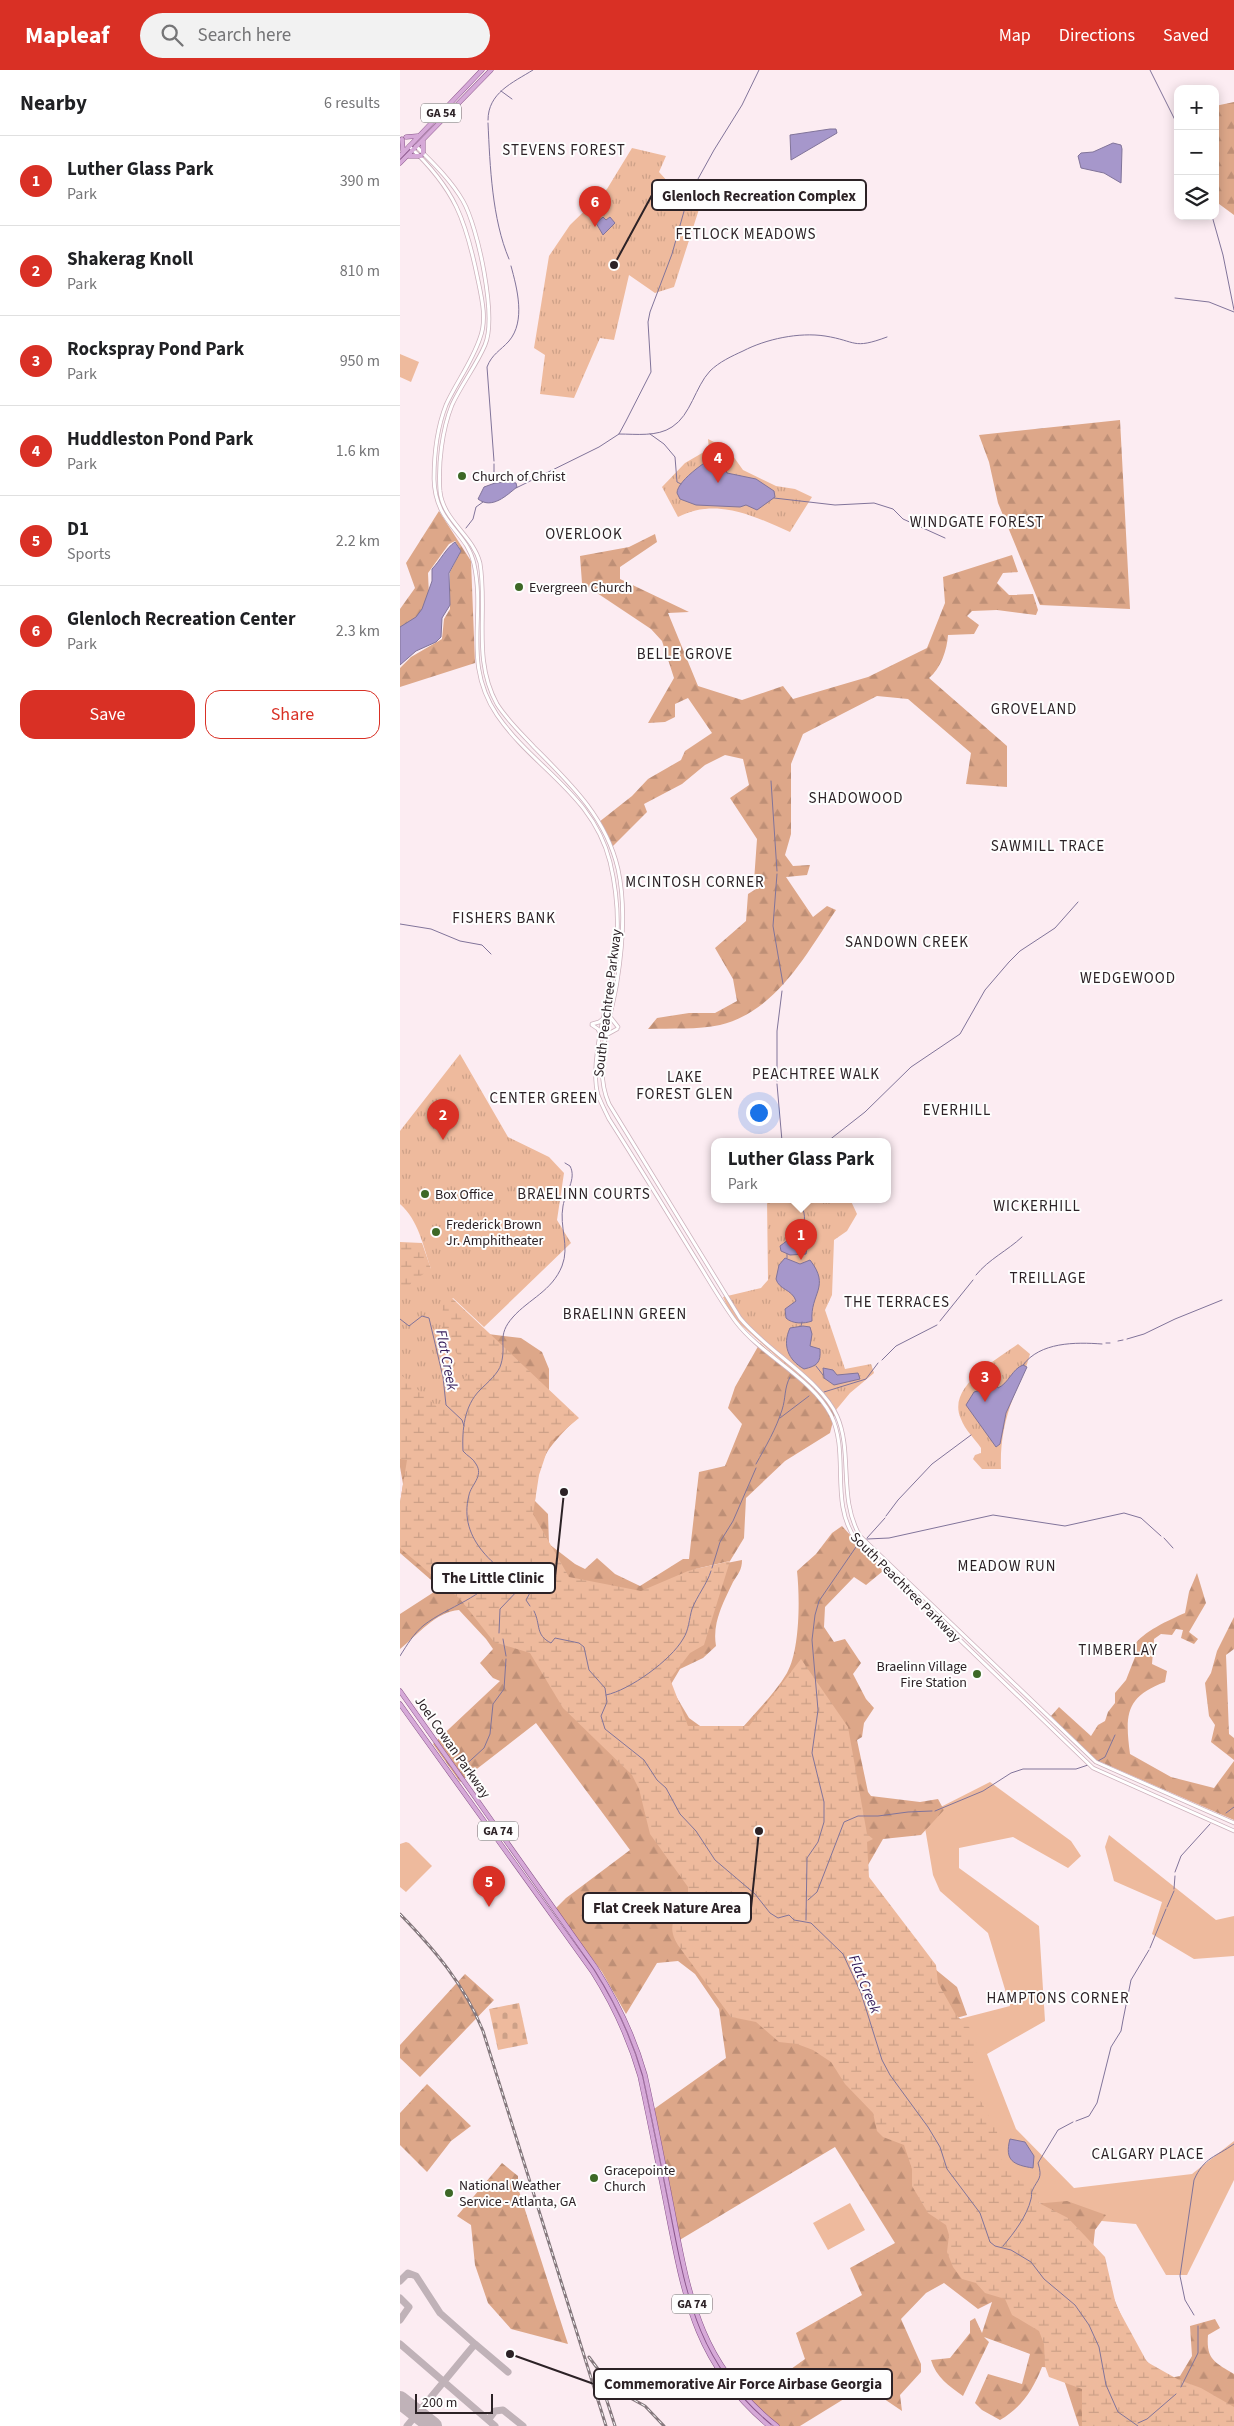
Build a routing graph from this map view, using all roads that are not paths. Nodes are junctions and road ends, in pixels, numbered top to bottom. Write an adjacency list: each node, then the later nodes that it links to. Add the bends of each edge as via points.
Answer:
1 (482, 70): 3 (main road, GA 54)
2 (489, 70): 4 (main road, GA 54)
3 (418, 136): 5 (main road, GA 54); 7 (main road, via 404,138)
4 (423, 140): 6 (main road, GA 54); 8 (main road)
5 (410, 144): 6 (main road); 7 (main road, GA 54)
6 (415, 148): 8 (main road); 9 (main road, GA 54)
7 (402, 154)
8 (422, 155): 9 (main road); 11 (main road, South Peachtree Parkway, via 445,176 464,201 473,226 489,314 485,345 453,405 444,430 442,503 478,555 482,576 483,662 488,685 497,704 512,724 577,789 612,847 621,887 623,925); 12 (main road, South Peachtree Parkway, via 449,191 466,224 483,307 481,337 447,403 438,433 435,489 440,509 466,547 475,567 478,666 488,698 508,728 590,814 609,860 617,904 617,936)
9 (406, 156): 10 (main road, GA 54)
10 (400, 163)
11 (611, 1017): 13 (main road, South Peachtree Parkway); 13 (main road, via 618,1028)
12 (605, 1018): 14 (main road, South Peachtree Parkway); 14 (main road, via 592,1024)
13 (607, 1035): 17 (main road, South Peachtree Parkway, via 601,1074 605,1095 627,1136 740,1318 821,1392 837,1414 851,1521 860,1536 1096,1762)
14 (601, 1037): 18 (main road, South Peachtree Parkway, via 596,1081 609,1119 736,1322 817,1397 831,1416 843,1513 856,1540 1093,1768)
15 (400, 1691): 19 (main road, Joel Cowan Parkway / GA 74, via 606,1983 637,2050)
16 (400, 1704): 19 (main road, Joel Cowan Parkway / GA 74, via 601,1986 632,2051)
17 (1234, 1823)
18 (1234, 1831)
19 (650, 2113): 20 (main road, Joel Cowan Parkway / GA 74, via 682,2284 694,2324 725,2380 745,2405); 21 (main road, Joel Cowan Parkway / GA 74, via 688,2290 698,2322 729,2377 749,2401)
20 (769, 2426)
21 (777, 2426)

